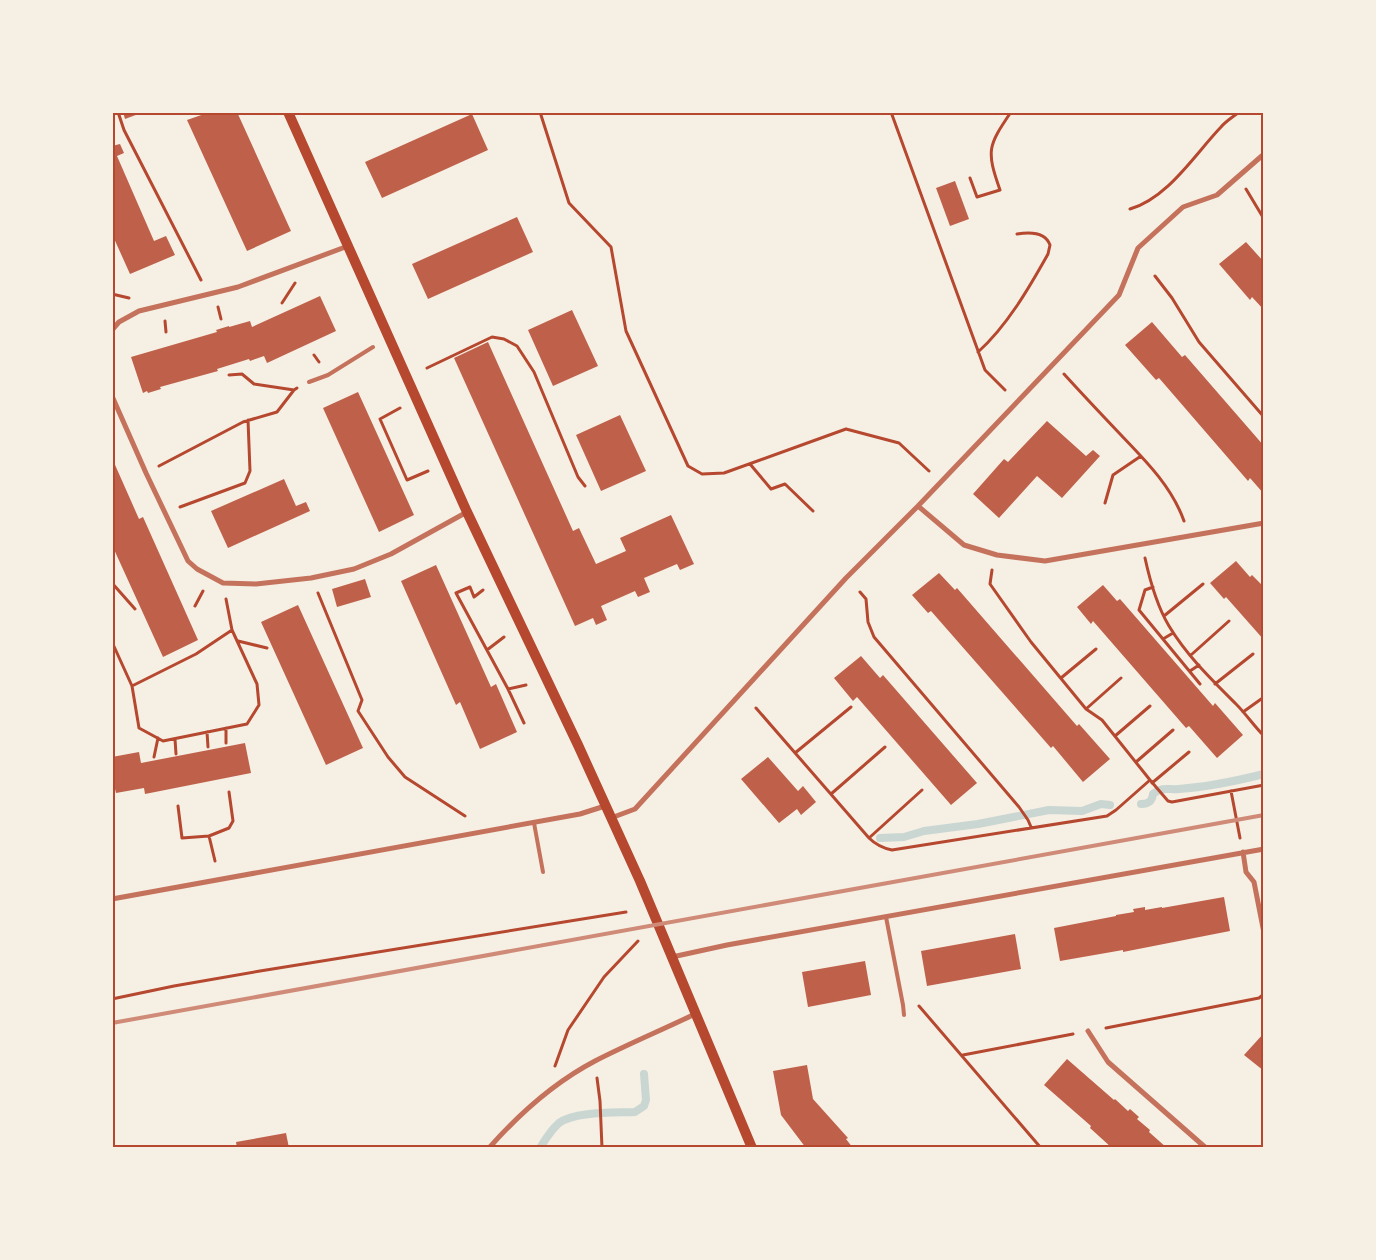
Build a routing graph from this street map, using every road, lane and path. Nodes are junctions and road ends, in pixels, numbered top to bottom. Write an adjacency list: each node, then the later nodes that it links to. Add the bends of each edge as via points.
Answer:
1 (118, 112): 15 (path, via 124,130)
2 (288, 112): 13 (main road)
3 (540, 112): 30 (path, via 569,203 611,247 626,331 688,466 702,474 724,473)
4 (890, 112): 18 (path)
5 (1011, 112): 8 (path, via 992,144 991,160 1000,190 977,197)
6 (1239, 112): 10 (path, via 1222,125 1171,183 1142,206)
7 (1264, 154): 25 (street, via 1217,195 1183,207 1138,248 1119,295)
8 (970, 178)
9 (1246, 189): 11 (path)
10 (1130, 209)
11 (1264, 219)
12 (1017, 234): 18 (path, via 1045,237 1050,245 1048,254 1016,306)
13 (348, 246): 15 (street, via 238,287); 39 (main road)
14 (1155, 276): 27 (path, via 1199,342)
15 (208, 294): 16 (street, via 139,311 119,322)
16 (112, 330)
17 (373, 347): 22 (lane, via 328,375)
18 (978, 352): 25 (path, via 984,370)
19 (427, 368): 34 (path, via 492,337 504,338 517,346 534,372 578,477)
20 (1062, 372): 29 (path)
21 (229, 375): 23 (path, via 242,374 254,384)
22 (309, 382): 23 (path)
23 (294, 390): 28 (path, via 277,412)
24 (112, 396): 32 (street)
25 (1017, 401): 33 (street)
26 (400, 408): 31 (path, via 380,419 407,480)
27 (1264, 417)
28 (248, 420): 32 (path); 38 (path, via 250,471 245,483)
29 (1141, 456): 35 (path, via 1113,475); 41 (path, via 1170,491 1179,507)
30 (750, 464): 33 (path, via 846,429 899,442); 37 (path, via 771,489 785,484)
31 (428, 471)
32 (146, 473): 38 (street)
33 (940, 481): 36 (street)
34 (585, 486)
35 (1105, 503)
36 (918, 506): 43 (street, via 964,545); 105 (street, via 846,578 636,809)
37 (813, 511)
38 (165, 512): 46 (street, via 188,560 197,570)
39 (467, 512): 44 (street, via 391,554 354,569); 103 (main road)
40 (1264, 523): 41 (street)
41 (1188, 537): 42 (street)
42 (1142, 545): 43 (street, via 1045,561); 48 (path)
43 (997, 555): 67 (path, via 990,584)
44 (311, 578): 46 (street); 104 (path, via 362,700 358,711 388,757 406,777)
45 (112, 583): 51 (path)
46 (224, 584): 54 (path)
47 (1203, 584): 52 (path)
48 (1153, 587): 52 (path); 57 (path, via 1146,590 1139,610)
49 (483, 590): 62 (path, via 474,597 470,587 456,593)
50 (860, 592): 107 (path, via 866,599 868,622 874,637 1020,807)
51 (135, 609)
52 (1164, 616): 55 (path)
53 (1230, 621): 64 (path)
54 (232, 630): 58 (path); 72 (path, via 196,654)
55 (1174, 633): 57 (path); 64 (path)
56 (504, 637): 62 (path)
57 (1163, 639): 66 (path)
58 (237, 641): 60 (path); 81 (path, via 258,684 258,705 247,724)
59 (112, 642): 72 (path)
60 (267, 648)
61 (1096, 649): 67 (path)
62 (486, 650): 73 (path)
63 (1253, 654): 70 (path)
64 (1191, 655): 65 (path)
65 (1199, 665): 66 (path); 70 (path)
66 (1190, 671): 69 (path)
67 (1061, 678): 78 (path)
68 (1121, 678): 78 (path)
69 (1200, 684)
70 (1215, 684): 79 (path)
71 (526, 685): 73 (path)
72 (132, 686): 86 (path, via 139,728)
73 (508, 689): 80 (path)
74 (1264, 697): 79 (path)
75 (1150, 706): 84 (path)
76 (756, 708): 92 (path)
77 (851, 708): 92 (path)
78 (1086, 709): 84 (path, via 1102,720)
79 (1243, 712): 85 (path)
80 (524, 723)
81 (226, 728): 83 (path); 88 (path)
82 (1173, 730): 95 (path)
83 (207, 732): 87 (path); 89 (path)
84 (1115, 736): 95 (path)
85 (1264, 736)
86 (158, 738): 87 (path, via 163,741); 94 (path)
87 (175, 739): 93 (path)
88 (226, 743)
89 (208, 746)
90 (885, 747): 101 (path)
91 (1189, 752): 96 (path)
92 (795, 753): 101 (path)
93 (176, 754)
94 (154, 757)
95 (1136, 762): 96 (path)
96 (1152, 783): 100 (path, via 1168,801); 107 (path, via 1107,816)
97 (1264, 785): 100 (path)
98 (922, 790): 109 (path)
99 (229, 792): 108 (path, via 233,821 229,828)
100 (1232, 792): 111 (path)
101 (830, 794): 109 (path)
102 (178, 806): 108 (path, via 182,838)
103 (606, 806): 105 (main road); 106 (street)
104 (465, 816)
105 (612, 818): 119 (main road)
106 (534, 822): 113 (lane); 114 (street)
107 (1031, 827): 109 (path, via 892,850 880,847)
108 (209, 836): 112 (path)
109 (869, 838)
110 (1264, 849): 111 (street)
111 (1243, 852): 116 (street); 117 (street, via 1246,872 1254,882)
112 (214, 861)
113 (543, 872)
114 (112, 899)
115 (626, 912): 122 (path, via 260,970)
116 (886, 917): 119 (street); 120 (lane)
117 (1264, 933)
118 (638, 941): 128 (path, via 604,977 568,1030)
119 (672, 957): 123 (main road)
120 (900, 988): 124 (lane); 126 (path)
121 (1264, 994): 125 (path, via 1259,998)
122 (112, 999)
123 (695, 1014): 127 (street); 131 (main road)
124 (904, 1015)
125 (1088, 1031): 126 (path); 133 (street, via 1108,1062)
126 (963, 1055): 132 (path)
127 (594, 1062): 129 (street, via 550,1090); 130 (path)
128 (554, 1069)
129 (489, 1148)
130 (602, 1148)
131 (752, 1148)
132 (1041, 1148)
133 (1206, 1148)

